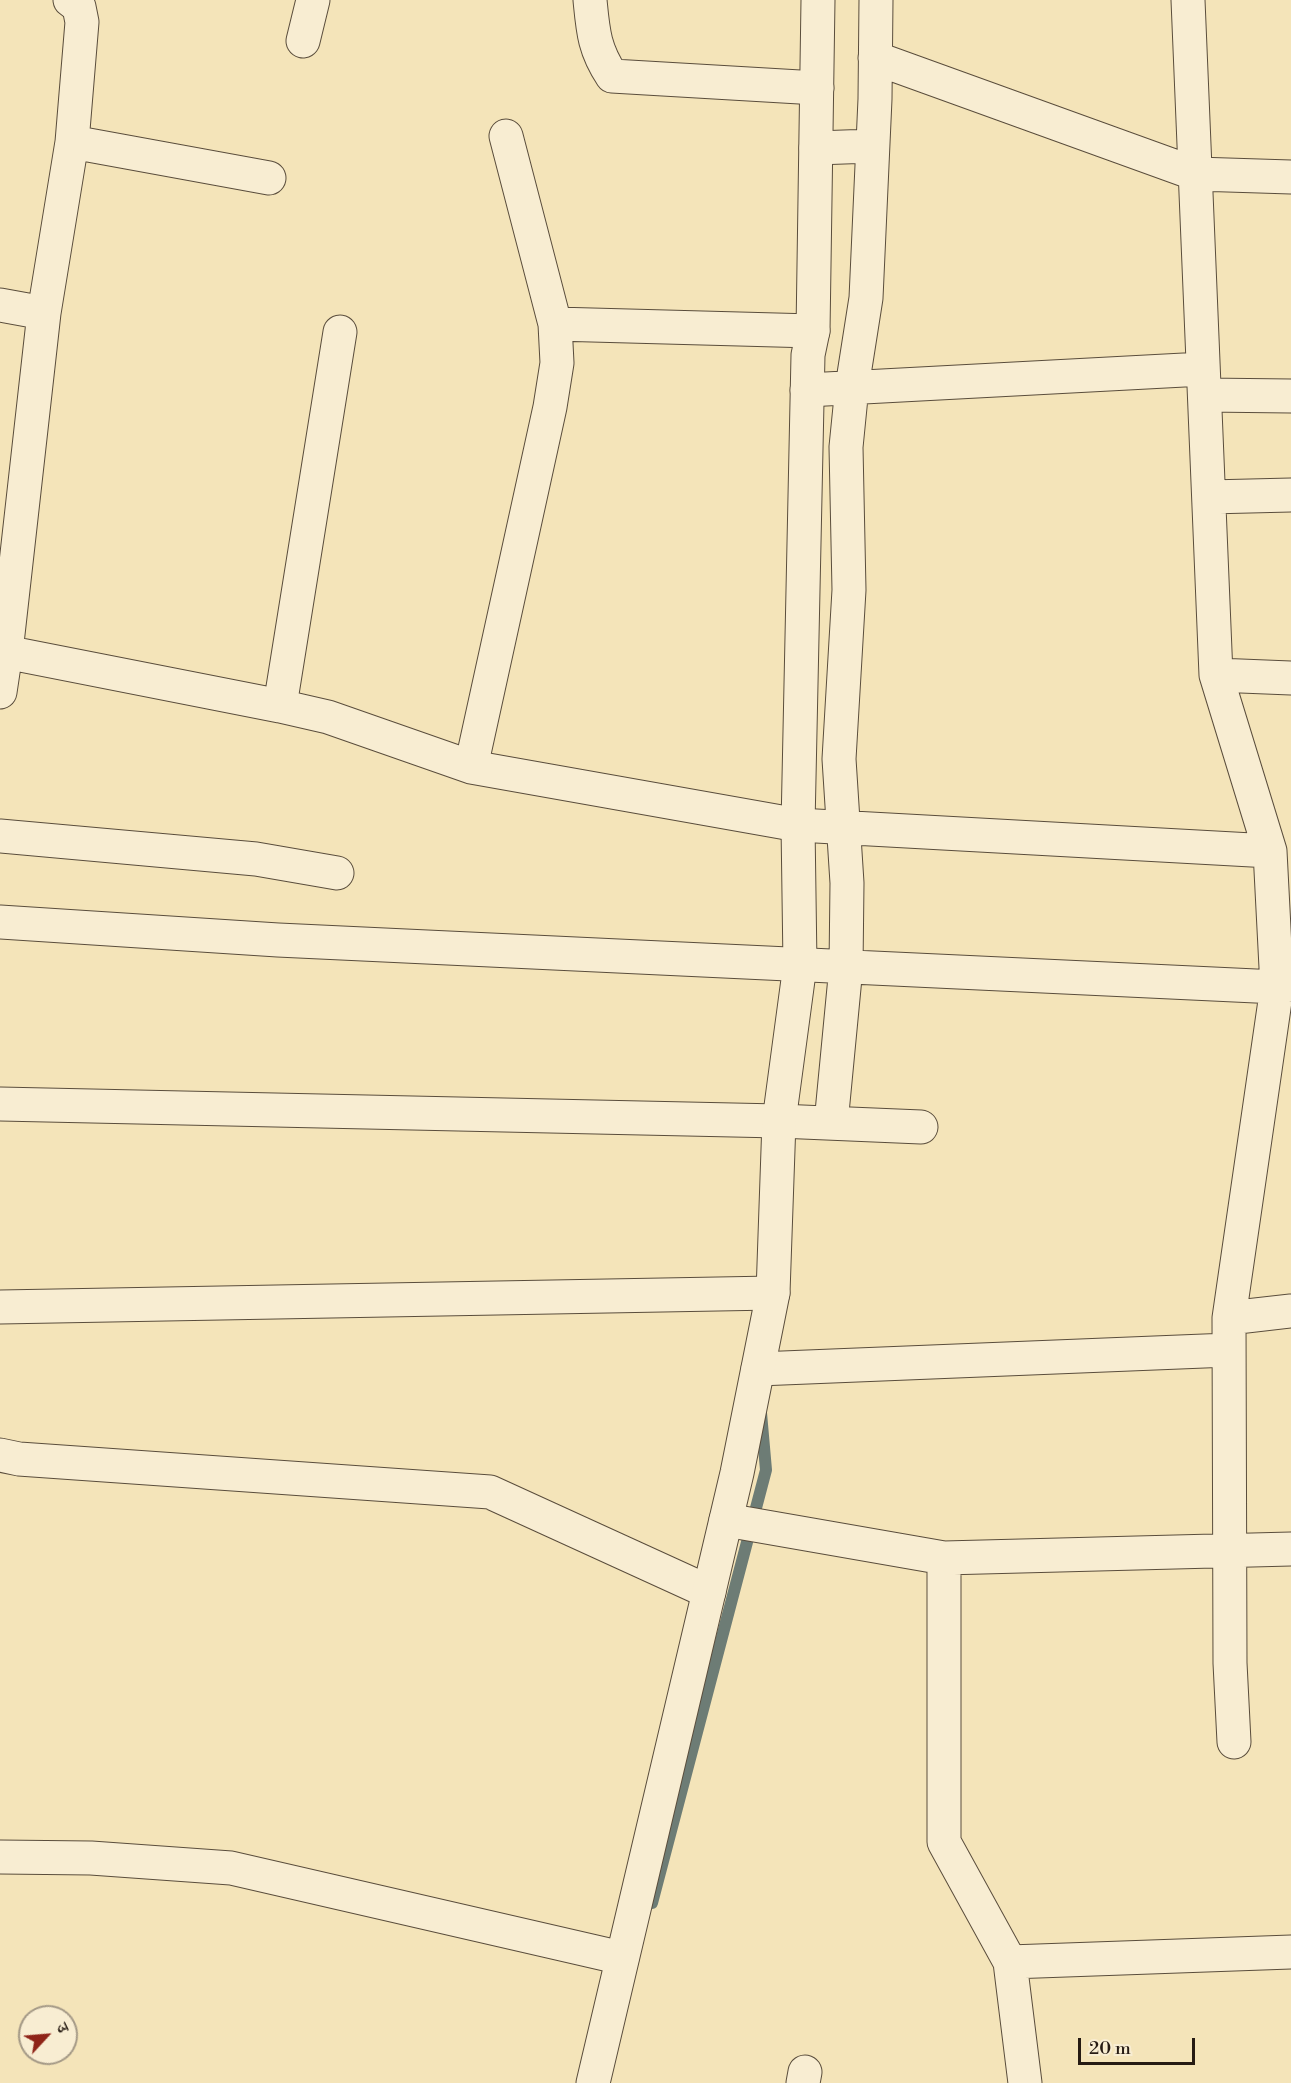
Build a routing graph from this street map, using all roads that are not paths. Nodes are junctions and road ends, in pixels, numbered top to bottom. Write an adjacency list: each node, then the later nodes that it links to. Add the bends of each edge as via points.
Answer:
1 (70, 0): 11 (street, via 78,7 82,22)
2 (313, 0): 7 (street)
3 (590, 0): 9 (street, via 599,57 612,76)
4 (818, 0): 9 (street)
5 (876, 0): 8 (street)
6 (1188, 0): 14 (street)
7 (303, 41)
8 (875, 58): 12 (street); 14 (street)
9 (817, 88): 13 (street)
10 (506, 136): 19 (street)
11 (72, 142): 16 (street); 18 (street)
12 (872, 146): 13 (street); 23 (street, via 866,298)
13 (816, 148): 20 (street)
14 (1196, 174): 15 (street); 22 (street)
15 (1291, 177)
16 (269, 178)
17 (0, 305): 18 (street)
18 (44, 313): 28 (street)
19 (555, 324): 20 (street); 33 (street, via 557,363 550,407)
20 (813, 331): 24 (street)
21 (340, 332): 32 (street)
22 (1204, 382): 23 (street); 25 (street); 27 (street)
23 (852, 387): 24 (street); 35 (street, via 846,447 849,590 839,759)
24 (807, 390): 34 (street)
25 (1291, 396)
26 (1291, 495): 27 (street)
27 (1209, 496): 29 (street)
28 (3, 652): 31 (street); 32 (street)
29 (1216, 675): 30 (street); 37 (street)
30 (1291, 678)
31 (0, 692)
32 (280, 706): 33 (street, via 328,717)
33 (471, 767): 34 (street)
34 (798, 825): 35 (street); 40 (street)
35 (843, 827): 37 (street); 41 (street)
36 (0, 836): 38 (street, via 255,858)
37 (1270, 851): 42 (street)
38 (338, 873)
39 (0, 922): 40 (street, via 278,940)
40 (800, 965): 41 (street); 44 (street)
41 (846, 967): 42 (street); 45 (street)
42 (1284, 986): 50 (street)
43 (0, 1104): 44 (street)
44 (779, 1121): 45 (street); 47 (street)
45 (831, 1123): 46 (street)
46 (921, 1127)
47 (773, 1293): 48 (street); 52 (street)
48 (0, 1307)
49 (1291, 1311): 50 (street)
50 (1229, 1318): 51 (street)
51 (1229, 1350): 52 (street); 55 (street)
52 (758, 1370): 54 (street)
53 (0, 1455): 58 (street, via 490,1492)
54 (726, 1520): 57 (street); 58 (street)
55 (1230, 1549): 56 (street); 57 (street); 59 (street)
56 (1291, 1549)
57 (944, 1558): 63 (street, via 944,1842)
58 (709, 1592): 62 (street)
59 (1234, 1742)
60 (0, 1857): 62 (street, via 91,1858 231,1868)
61 (1291, 1952): 63 (street)
62 (622, 1958): 64 (street)
63 (1011, 1962): 65 (street)
64 (593, 2083)
65 (1025, 2083)

